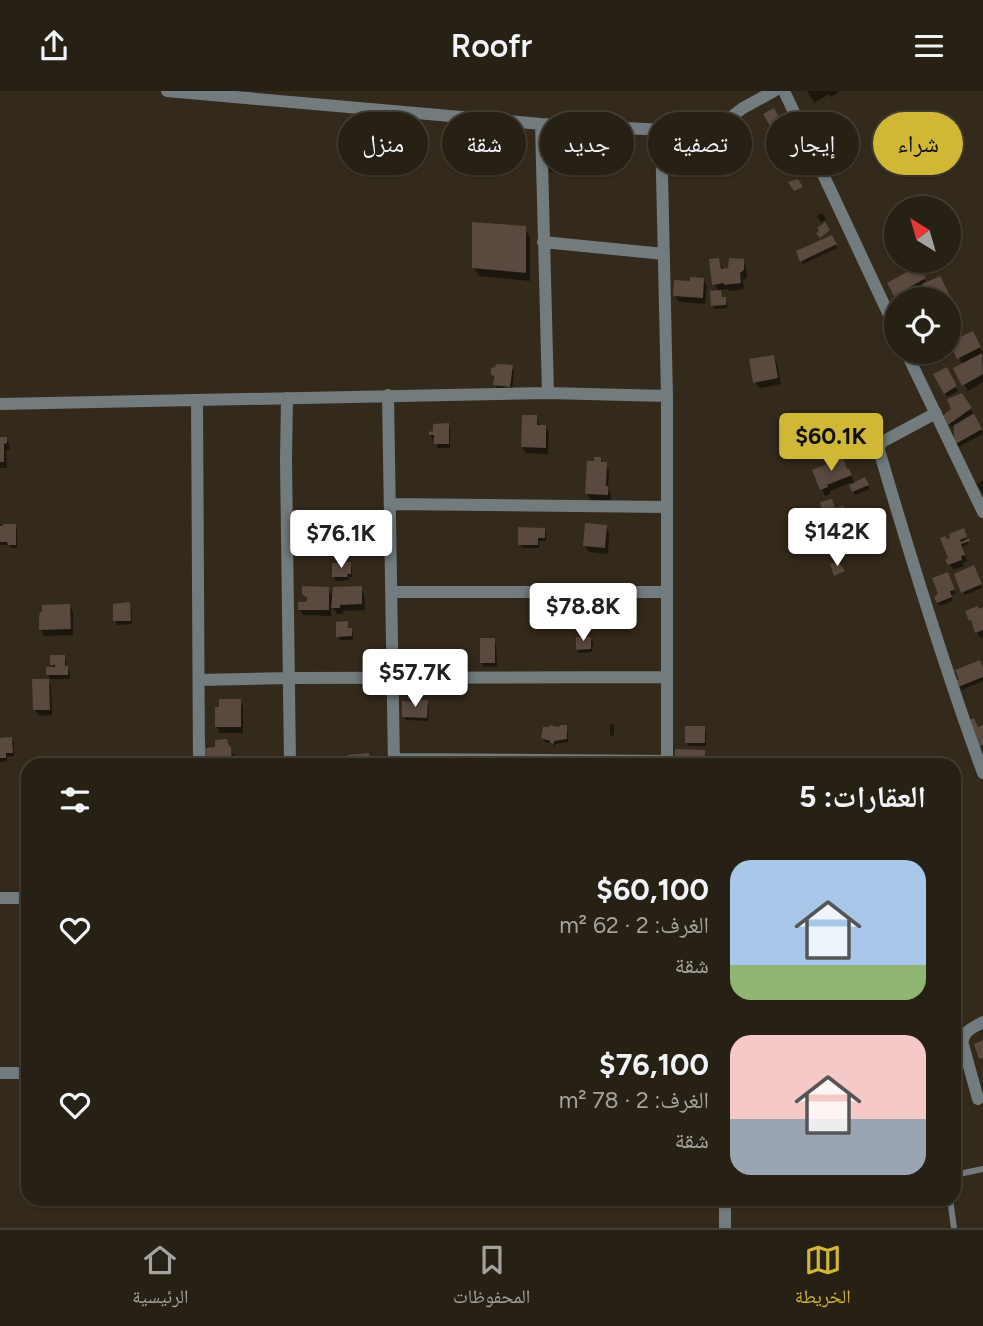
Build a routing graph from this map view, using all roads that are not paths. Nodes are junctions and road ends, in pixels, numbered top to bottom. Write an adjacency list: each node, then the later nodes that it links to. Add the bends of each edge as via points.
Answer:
1 (167, 91): 5 (street)
2 (774, 91): 4 (street)
3 (784, 91): 10 (street)
4 (738, 112)
5 (540, 124)
6 (542, 175): 8 (street)
7 (662, 175): 9 (street)
8 (543, 242): 9 (street); 12 (street)
9 (664, 254): 14 (street)
10 (884, 305)
11 (912, 364): 18 (street)
12 (548, 393): 13 (street); 14 (street)
13 (388, 395): 15 (street); 19 (street)
14 (667, 396): 20 (street)
15 (287, 398): 16 (street); 26 (street)
16 (197, 400): 17 (street); 27 (street)
17 (0, 404)
18 (936, 413): 21 (street); 32 (street, via 880,443 878,450)
19 (391, 504): 20 (street); 23 (street)
20 (666, 507): 22 (street)
21 (983, 512)
22 (666, 591): 23 (street); 25 (street)
23 (391, 592): 24 (street)
24 (392, 677): 25 (street); 26 (street); 30 (street)
25 (667, 677): 31 (street)
26 (289, 678): 27 (street); 29 (street)
27 (199, 680): 28 (street)
28 (199, 758)
29 (290, 758)
30 (394, 758)
31 (667, 758)
32 (983, 773)
33 (0, 898): 34 (street)
34 (21, 898)
35 (983, 1022): 36 (street, via 968,1030)
36 (962, 1041): 37 (street); 40 (street)
37 (961, 1046)
38 (0, 1073): 39 (street)
39 (21, 1073)
40 (978, 1099)
41 (983, 1169): 42 (lane)
42 (961, 1174)
43 (725, 1206): 45 (street)
44 (951, 1206): 46 (lane)
45 (725, 1228)
46 (954, 1228)

